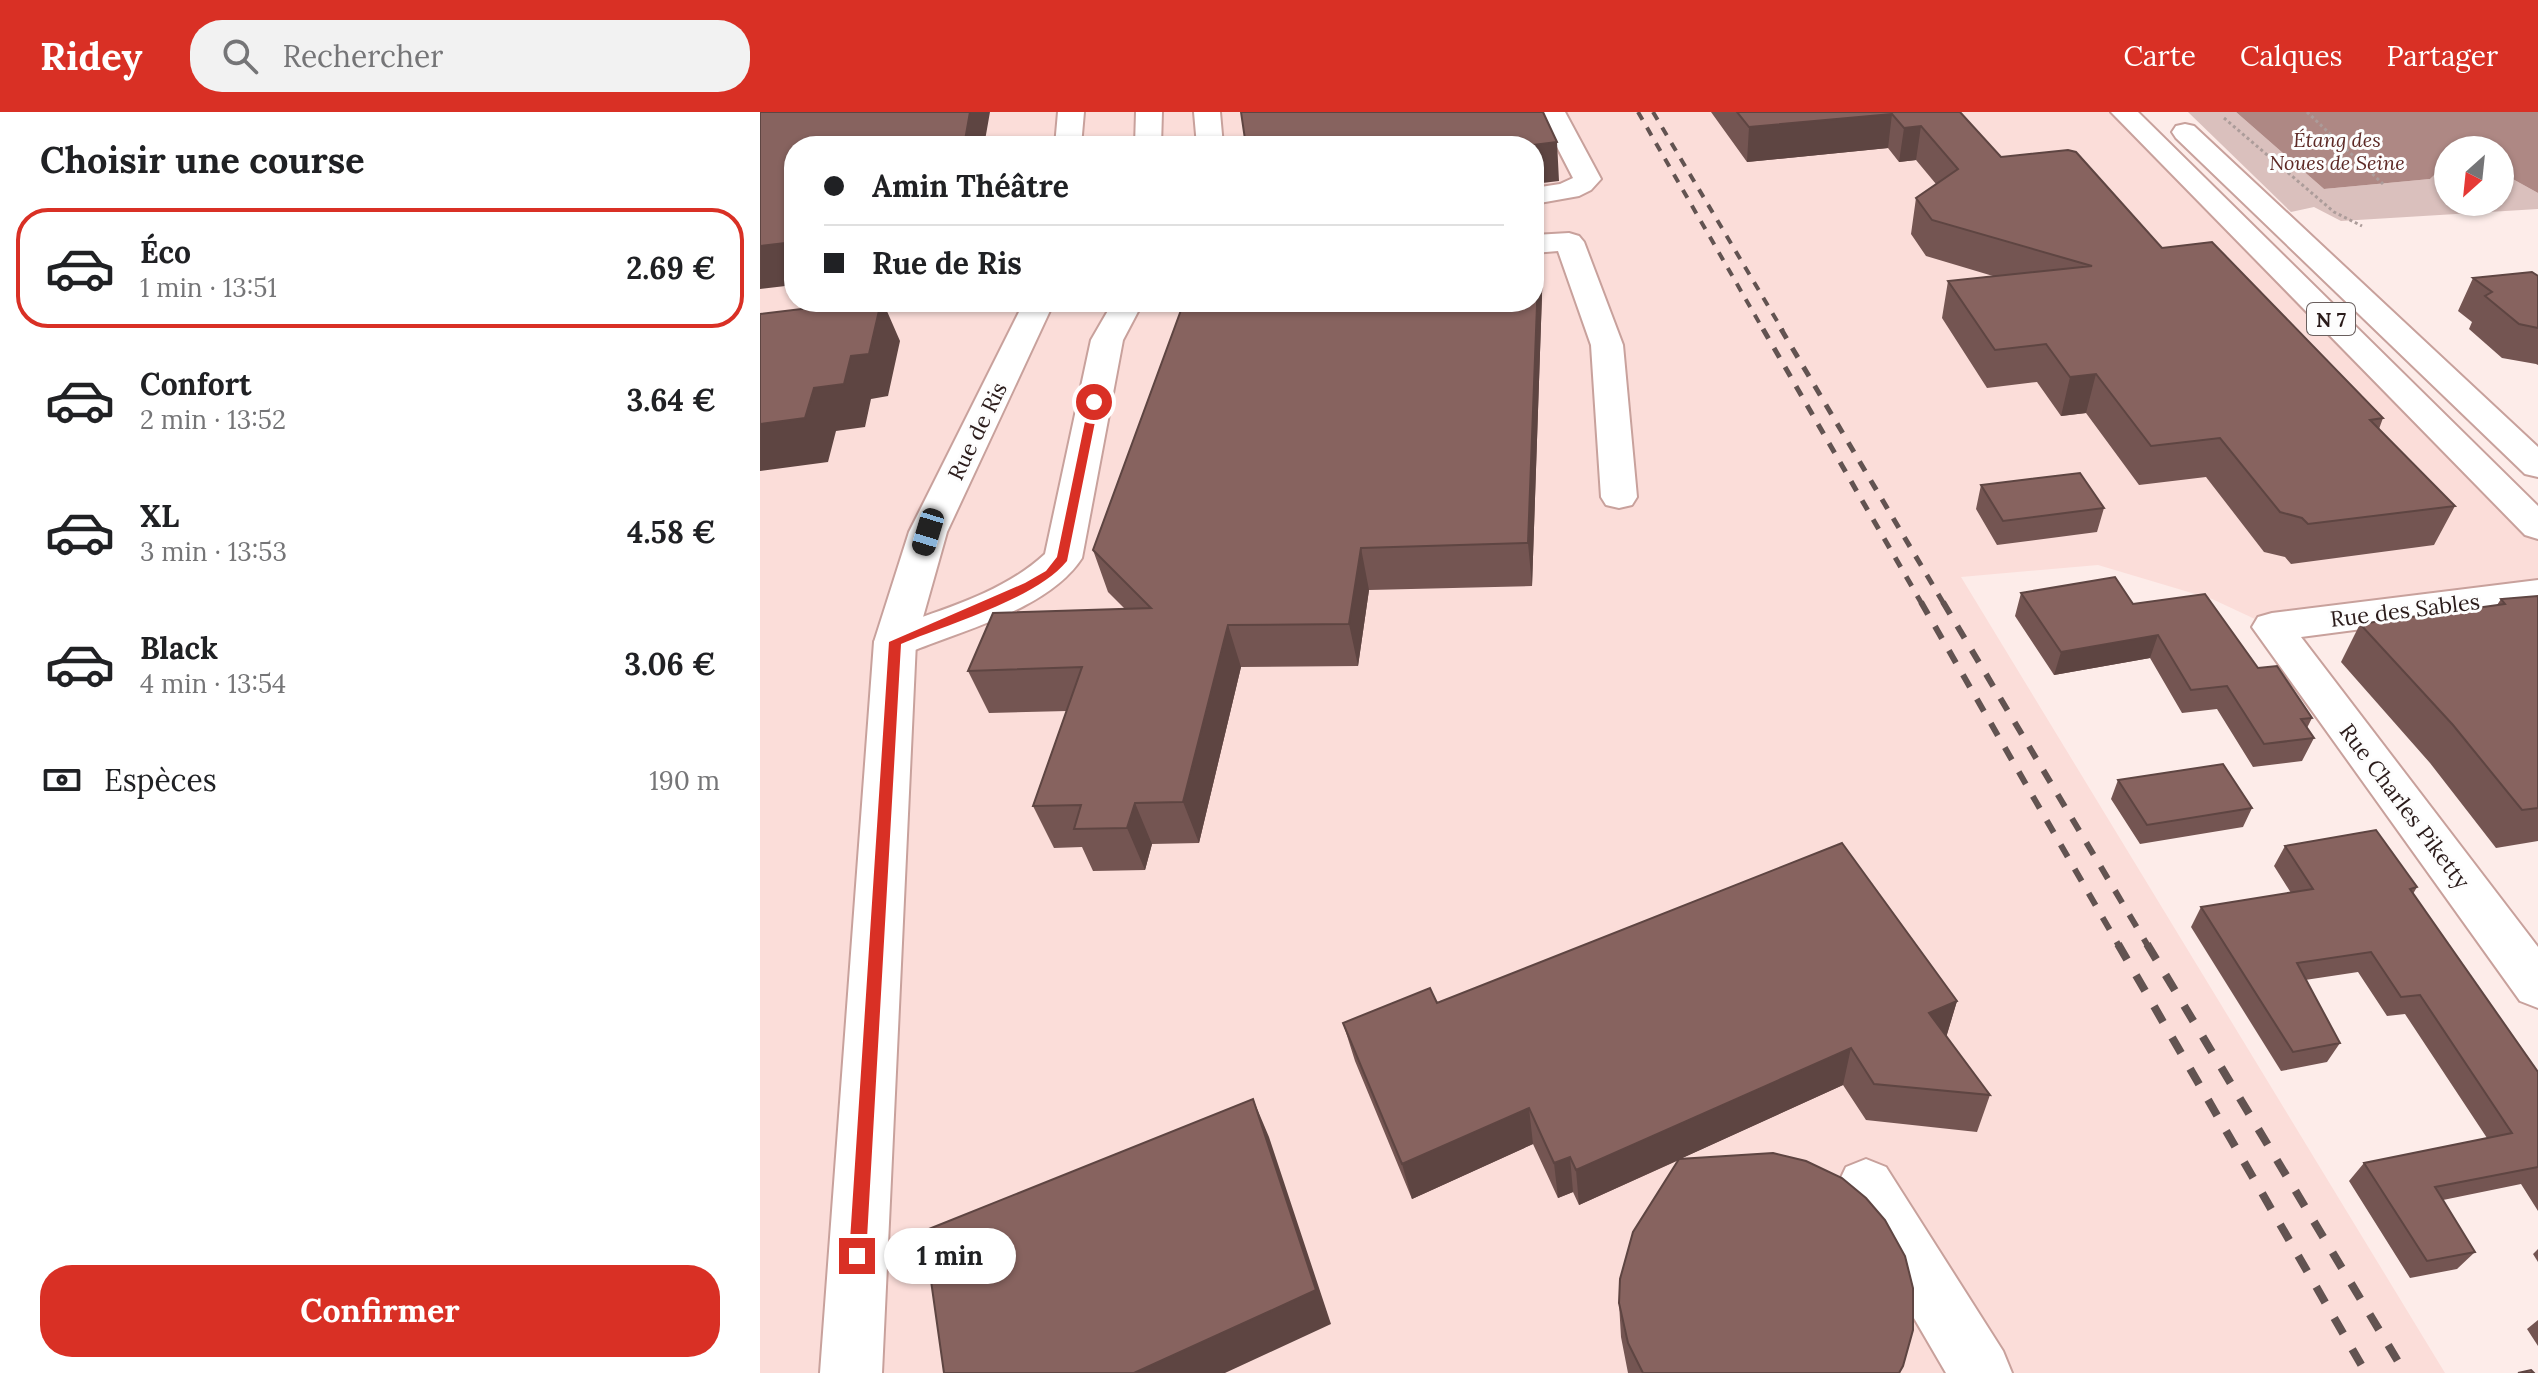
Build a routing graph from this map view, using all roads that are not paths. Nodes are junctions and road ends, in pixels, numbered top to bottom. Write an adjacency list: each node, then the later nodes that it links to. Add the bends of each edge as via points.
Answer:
1 (1071, 112): 7 (main road)
2 (1149, 112): 8 (main road)
3 (1207, 112): 9 (main road)
4 (1552, 112): 10 (main road, via 1587,179 1579,188)
5 (2124, 112): 16 (main road, N 7)
6 (2164, 112): 14 (main road, N 7)
7 (1069, 136)
8 (1148, 136)
9 (1209, 136)
10 (1544, 194)
11 (1544, 243): 15 (main road, via 1569,242 1607,345)
12 (1034, 312): 19 (main road, Rue de Ris, via 928,532)
13 (1122, 312): 19 (main road, via 1107,340 1063,558 1029,586)
14 (2538, 466)
15 (1619, 497)
16 (2538, 527)
17 (2538, 593): 18 (main road, Rue des Sables)
18 (2272, 627): 20 (main road, Rue Charles Piketty)
19 (895, 642): 22 (main road, Rue de Ris)
20 (2538, 986)
21 (1866, 1186): 23 (main road)
22 (851, 1373)
23 (1981, 1373)

